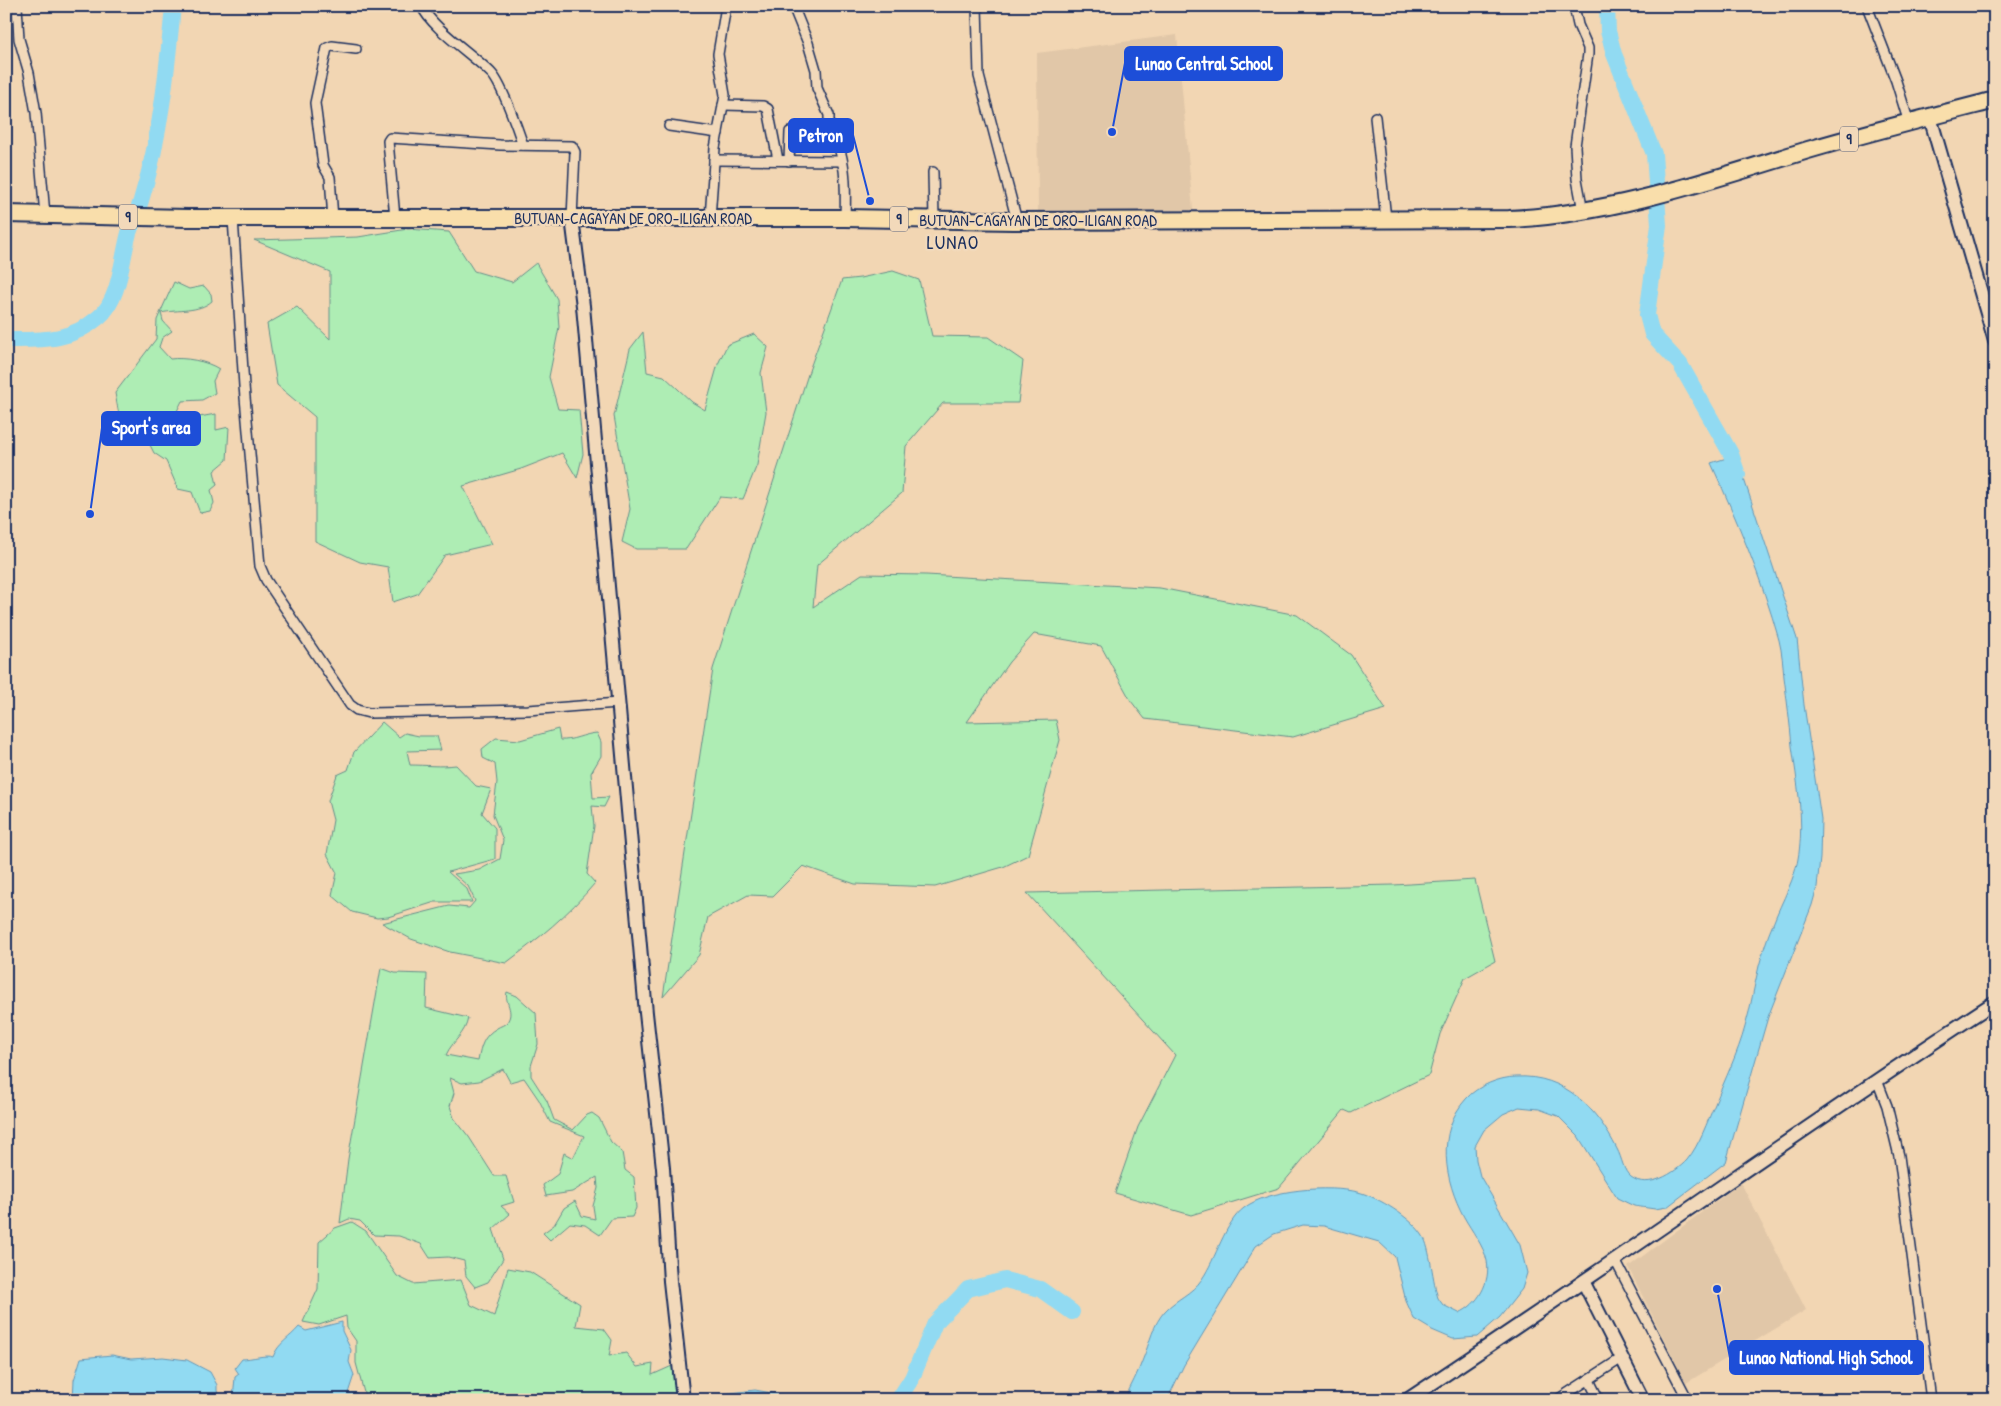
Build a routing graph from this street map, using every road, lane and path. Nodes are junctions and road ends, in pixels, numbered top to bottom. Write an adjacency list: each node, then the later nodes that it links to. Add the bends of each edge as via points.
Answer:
1 (17, 6): 25 (street, via 19,39 36,113)
2 (422, 6): 17 (street, via 442,30 493,75)
3 (726, 6): 10 (street, via 718,54 724,87)
4 (793, 6): 15 (street, via 816,70 817,88 829,115)
5 (977, 6): 34 (street, via 979,76)
6 (1574, 6): 23 (street, via 1588,48 1575,146)
7 (1867, 6): 13 (street)
8 (356, 49): 31 (street, via 327,48 316,91 316,110 324,165 329,173)
9 (1995, 100): 12 (highway, BUTUAN-CAGAYAN DE ORO-ILIGAN ROAD / 9)
10 (723, 105): 16 (street); 19 (street, via 763,106 768,109)
11 (1375, 117): 32 (street)
12 (1930, 117): 13 (highway, BUTUAN-CAGAYAN DE ORO-ILIGAN ROAD / 9); 35 (street)
13 (1909, 123): 23 (highway, BUTUAN-CAGAYAN DE ORO-ILIGAN ROAD / 9, via 1704,183)
14 (668, 126): 16 (street)
15 (829, 128): 20 (street, via 790,132); 21 (street, via 836,138)
16 (718, 134): 18 (street)
17 (523, 145): 27 (street, via 390,139); 28 (street, via 569,145 574,148)
18 (714, 160): 19 (street); 29 (street)
19 (778, 160): 20 (street)
20 (789, 161): 21 (street)
21 (841, 161): 30 (street, via 846,191)
22 (933, 172): 33 (street)
23 (1583, 211): 32 (highway, BUTUAN-CAGAYAN DE ORO-ILIGAN ROAD / 9, via 1509,219)
24 (6, 214): 25 (highway, BUTUAN-CAGAYAN DE ORO-ILIGAN ROAD / 9)
25 (45, 215): 26 (highway, BUTUAN-CAGAYAN DE ORO-ILIGAN ROAD / 9)
26 (233, 218): 31 (highway, BUTUAN-CAGAYAN DE ORO-ILIGAN ROAD / 9); 36 (street, via 260,566 266,580 350,705 369,713 528,710)
27 (395, 218): 28 (highway, BUTUAN-CAGAYAN DE ORO-ILIGAN ROAD / 9); 31 (highway, BUTUAN-CAGAYAN DE ORO-ILIGAN ROAD / 9)
28 (572, 218): 29 (highway, BUTUAN-CAGAYAN DE ORO-ILIGAN ROAD / 9); 36 (street, via 583,306)
29 (710, 218): 30 (highway, BUTUAN-CAGAYAN DE ORO-ILIGAN ROAD / 9)
30 (845, 218): 33 (highway, BUTUAN-CAGAYAN DE ORO-ILIGAN ROAD / 9)
31 (333, 219)
32 (1386, 219): 34 (highway, BUTUAN-CAGAYAN DE ORO-ILIGAN ROAD / 9)
33 (934, 220): 34 (highway, BUTUAN-CAGAYAN DE ORO-ILIGAN ROAD / 9)
34 (1017, 221)
35 (1995, 341)
36 (618, 703): 43 (street)
37 (1995, 1002): 38 (street)
38 (1877, 1080): 39 (street); 49 (street, via 1900,1156)
39 (1615, 1260): 40 (street); 48 (street)
40 (1584, 1283): 41 (street); 44 (street)
41 (1622, 1358): 42 (street); 47 (street)
42 (1589, 1380): 45 (street); 46 (street)
43 (683, 1400)
44 (1407, 1400)
45 (1557, 1400)
46 (1599, 1400)
47 (1643, 1400)
48 (1688, 1400)
49 (1930, 1400)

